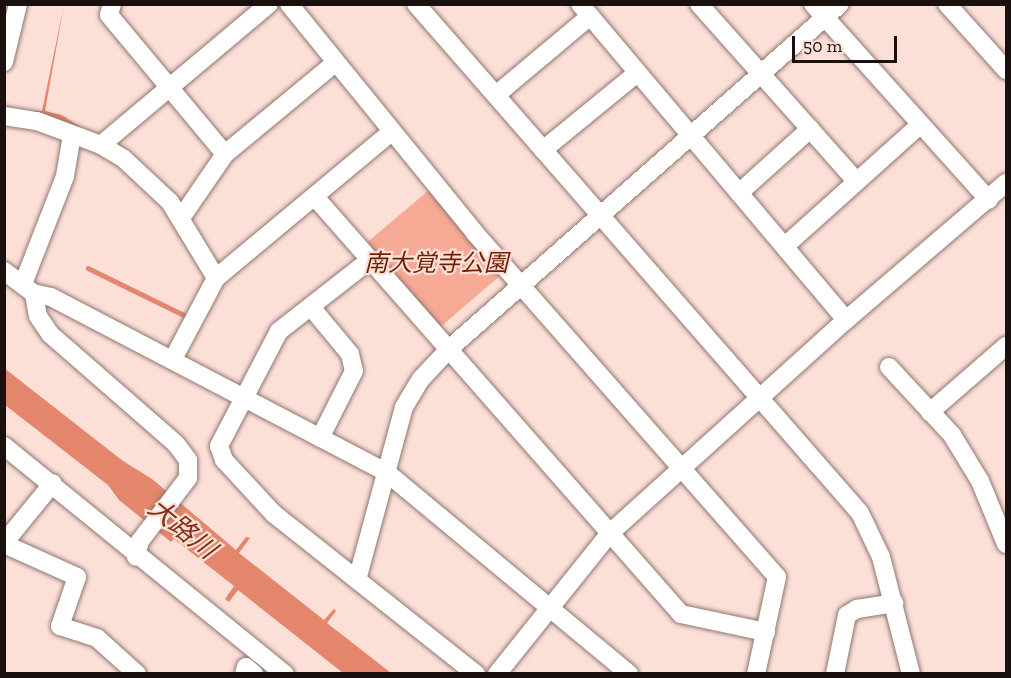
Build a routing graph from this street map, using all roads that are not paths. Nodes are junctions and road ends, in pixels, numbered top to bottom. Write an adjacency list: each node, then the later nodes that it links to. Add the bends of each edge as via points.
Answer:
1 (18, 4): 11 (street)
2 (112, 4): 16 (street, via 109,15)
3 (269, 4): 16 (street)
4 (289, 4): 12 (street)
5 (416, 4): 17 (street)
6 (699, 4): 15 (street)
7 (840, 4): 10 (street)
8 (947, 4): 13 (street)
9 (585, 10): 14 (street); 17 (street)
10 (819, 11): 15 (street); 19 (street)
11 (4, 62)
12 (335, 63): 21 (street); 26 (street)
13 (1006, 70)
14 (637, 74): 23 (street); 25 (street)
15 (761, 75): 20 (street); 23 (street)
16 (168, 87): 24 (street); 26 (street)
17 (496, 95): 25 (street)
18 (4, 116): 22 (street, via 37,121)
19 (920, 125): 27 (street); 31 (street)
20 (810, 129): 27 (street); 29 (street)
21 (390, 133): 30 (street); 38 (street)
22 (72, 135): 24 (street); 39 (street, via 65,176)
23 (690, 137): 29 (street); 32 (street)
24 (101, 145): 33 (street, via 158,188)
25 (543, 150): 32 (street)
26 (225, 154): 33 (street)
27 (855, 180): 34 (street)
28 (1006, 183): 31 (street)
29 (739, 193): 34 (street)
30 (315, 197): 35 (street); 37 (street)
31 (989, 200): 41 (street)
32 (600, 217): 38 (street); 46 (street)
33 (181, 218): 37 (street)
34 (785, 246): 41 (street)
35 (370, 260): 40 (street); 43 (street)
36 (4, 271): 39 (street)
37 (216, 278): 44 (street)
38 (524, 285): 43 (street); 51 (street)
39 (28, 289): 44 (street); 57 (street, via 50,334 182,452 190,474)
40 (311, 307): 47 (street, via 279,332); 49 (street, via 350,354 354,371)
41 (846, 320): 46 (street)
42 (1006, 346): 48 (street)
43 (449, 348): 52 (street, via 421,379 404,407); 54 (street)
44 (173, 359): 47 (street)
45 (889, 367): 48 (street)
46 (760, 396): 51 (street); 59 (street, via 860,513 881,557)
47 (245, 398): 49 (street); 58 (street, via 219,446 224,460 274,514)
48 (930, 412): 56 (street, via 966,457 1002,528)
49 (320, 438): 52 (street)
50 (4, 446): 53 (street)
51 (683, 468): 54 (street); 61 (street, via 777,577)
52 (386, 472): 58 (street); 60 (street)
53 (53, 483): 55 (street); 57 (street)
54 (609, 534): 60 (street); 61 (street, via 681,614)
55 (4, 543): 62 (street, via 77,577 60,626 97,638)
56 (1006, 544)
57 (138, 548): 65 (street)
58 (357, 580): 66 (street)
59 (895, 603): 70 (street, via 857,609 848,615); 71 (street)
60 (549, 608): 67 (street); 68 (street)
61 (766, 632): 69 (street)
62 (137, 674)
63 (244, 674): 64 (street, via 246,667)
64 (254, 674)
65 (285, 674)
66 (476, 674)
67 (497, 674)
68 (629, 674)
69 (756, 674)
70 (836, 674)
71 (911, 674)

